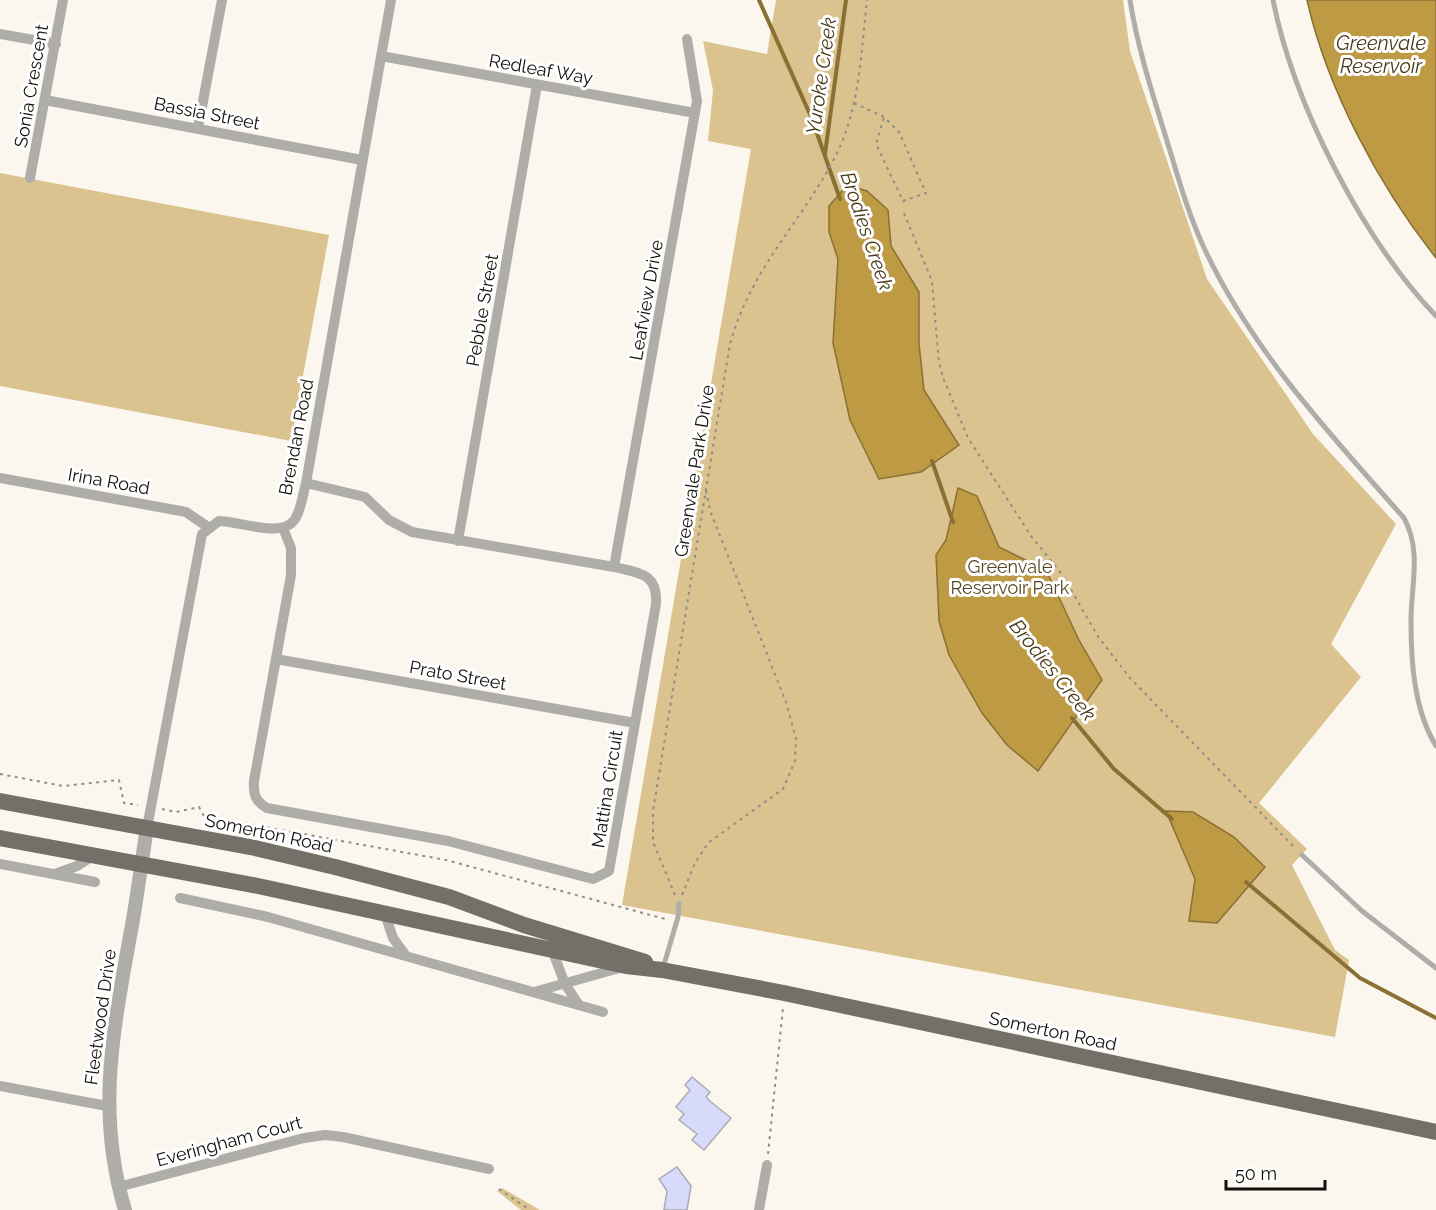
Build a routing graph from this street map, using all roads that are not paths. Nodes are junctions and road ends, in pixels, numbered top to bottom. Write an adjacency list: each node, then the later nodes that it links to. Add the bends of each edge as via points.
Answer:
1 (63, 0): 8 (street, Sonia Crescent)
2 (222, 0): 13 (street)
3 (391, 0): 9 (street, Brendan Road)
4 (1130, 0): 25 (lane, via 1134,27 1177,173 1210,259 1248,326 1295,393 1404,518 1411,531 1416,565 1411,620 1417,695)
5 (1273, 0): 16 (lane, via 1298,87 1341,177 1390,258)
6 (0, 34): 8 (street)
7 (687, 39): 12 (street, Leafview Drive, via 696,82)
8 (56, 44): 11 (street, Sonia Crescent)
9 (381, 56): 10 (street, Redleaf Way); 14 (street, Brendan Road)
10 (537, 85): 12 (street, Redleaf Way); 21 (street, Pebble Street)
11 (45, 100): 13 (street, Bassia Street); 15 (street, Sonia Crescent)
12 (695, 113): 22 (street, Leafview Drive)
13 (198, 128): 14 (street, Bassia Street)
14 (362, 160): 18 (street, Brendan Road)
15 (30, 178)
16 (1436, 316)
17 (0, 478): 19 (street, Irina Road, via 186,512)
18 (306, 483): 20 (street, Brendan Road, via 295,519); 21 (street, Mattina Circuit, via 366,497 399,527)
19 (208, 526): 20 (street, via 219,521); 27 (street, via 198,546)
20 (283, 528): 23 (street, Mattina Circuit, via 291,548 291,575)
21 (458, 541): 22 (street, Mattina Circuit)
22 (614, 567): 24 (street, Mattina Circuit, via 642,573 657,591)
23 (276, 659): 24 (street, Prato Street); 24 (street, Mattina Circuit, via 254,781 253,791 259,803 267,808 448,841 593,879 609,871 613,858)
24 (635, 723)
25 (1436, 746)
26 (0, 801): 27 (main road, Somerton Road)
27 (147, 828): 32 (street, Fleetwood Drive); 38 (main road, Somerton Road, via 335,867 449,897)
28 (0, 838): 29 (main road, Somerton Road)
29 (94, 855): 32 (main road, Somerton Road); 33 (street)
30 (1302, 855): 42 (lane, via 1362,911)
31 (0, 864): 33 (street)
32 (141, 864): 37 (main road, Somerton Road); 49 (street, Fleetwood Drive, via 112,1034)
33 (54, 874): 34 (street)
34 (95, 882)
35 (180, 898): 40 (street, via 256,914)
36 (679, 903): 43 (lane)
37 (385, 914): 39 (main road, Somerton Road); 40 (street, via 393,939)
38 (524, 925): 39 (street, Somerton Road); 43 (main road, Somerton Road, via 629,956)
39 (554, 950): 41 (main road, Somerton Road); 44 (street)
40 (407, 956): 45 (street)
41 (626, 966): 43 (main road, Somerton Road); 44 (street, Somerton Road)
42 (1436, 968)
43 (662, 970): 50 (main road, Somerton Road)
44 (565, 984): 45 (street, Somerton Road); 46 (street)
45 (534, 992): 46 (street)
46 (579, 1005): 47 (street)
47 (603, 1012)
48 (0, 1086): 49 (street)
49 (107, 1106): 53 (street, Fleetwood Drive)
50 (1436, 1132)
51 (767, 1166): 55 (street)
52 (489, 1169): 53 (street, Everingham Court, via 325,1135)
53 (118, 1187): 54 (street, Fleetwood Drive)
54 (125, 1210)
55 (759, 1210)

